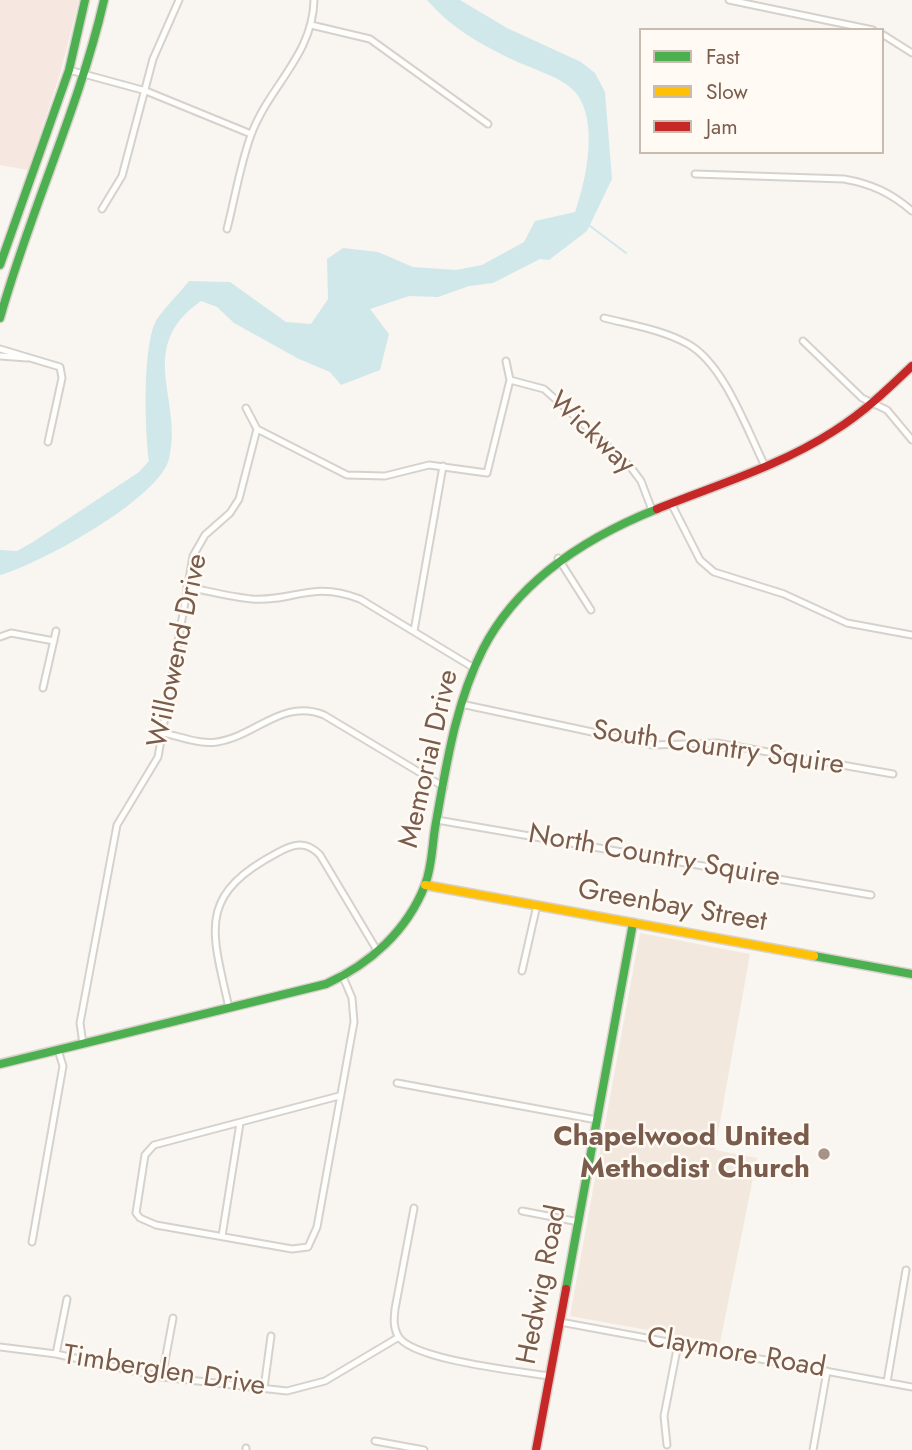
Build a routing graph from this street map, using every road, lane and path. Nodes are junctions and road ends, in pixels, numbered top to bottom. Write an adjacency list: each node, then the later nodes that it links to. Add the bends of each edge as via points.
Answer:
1 (85, 0): 10 (street)
2 (104, 0): 11 (street)
3 (179, 0): 12 (street, via 153,60)
4 (314, 0): 6 (street)
5 (729, 0): 7 (street)
6 (311, 25): 13 (street, via 370,38); 14 (street, via 299,58)
7 (863, 28)
8 (884, 35): 9 (street)
9 (912, 53)
10 (69, 70): 11 (street); 16 (street)
11 (86, 75): 12 (street); 17 (street)
12 (146, 91): 14 (street); 18 (street, via 122,176)
13 (488, 124)
14 (251, 134): 20 (street)
15 (695, 174): 19 (street, via 852,180 890,193)
16 (31, 177): 17 (street); 21 (street)
17 (47, 182): 22 (street)
18 (102, 209)
19 (912, 211)
20 (227, 229)
21 (0, 265)
22 (0, 318)
23 (604, 318): 36 (street, via 674,337 704,356 717,371)
24 (803, 341): 31 (street)
25 (0, 349): 27 (street)
26 (0, 356): 27 (street)
27 (27, 358): 35 (street, via 60,367 62,378)
28 (506, 361): 30 (street)
29 (912, 366): 31 (street, Memorial Drive)
30 (510, 380): 37 (street, via 487,473); 39 (street, Wickway, via 544,389 629,465)
31 (874, 404): 34 (street, via 887,411); 36 (street, Memorial Drive, via 847,424)
32 (246, 408): 33 (street)
33 (257, 429): 37 (street, via 348,475 385,476 429,465); 41 (street, Willowend Drive, via 239,499 192,556)
34 (912, 440)
35 (48, 442)
36 (765, 466): 38 (street, Memorial Drive)
37 (443, 467): 44 (street)
38 (671, 503): 39 (street, Memorial Drive); 45 (street, via 700,560 714,572 784,594 847,623)
39 (652, 510): 40 (street, Memorial Drive)
40 (558, 558): 42 (street); 48 (street, Memorial Drive, via 507,610)
41 (187, 587): 44 (street, via 254,599 319,589 341,592); 51 (street, Willowend Drive)
42 (591, 610)
43 (56, 631): 47 (street)
44 (414, 631): 48 (street)
45 (912, 635)
46 (0, 637): 47 (street, via 11,633)
47 (54, 641): 49 (street)
48 (474, 668): 50 (street, Memorial Drive)
49 (43, 688)
50 (461, 704): 52 (street, South Country Squire, via 653,745 717,743); 53 (street, Memorial Drive)
51 (163, 733): 53 (street, via 217,743 305,708); 64 (street, Willowend Drive, via 150,775 117,825 80,1023)
52 (893, 774)
53 (444, 787): 54 (street, Memorial Drive)
54 (437, 820): 55 (street, Memorial Drive); 56 (street, North Country Squire)
55 (425, 885): 57 (street, Greenbay Street); 59 (street, Memorial Drive, via 406,920)
56 (871, 895)
57 (537, 905): 58 (street, Greenbay Street); 60 (street)
58 (634, 923): 61 (street, Greenbay Street); 69 (street, Hedwig Road)
59 (378, 953): 62 (street, Memorial Drive); 63 (street, via 320,855 306,845 289,846 236,877 218,910 213,937)
60 (522, 971)
61 (912, 974)
62 (343, 978): 63 (street, Memorial Drive); 68 (street, via 354,1010)
63 (229, 1008): 64 (street, Memorial Drive)
64 (83, 1044): 65 (street, Memorial Drive)
65 (58, 1050): 66 (street, Memorial Drive); 75 (street, via 63,1066)
66 (0, 1064)
67 (397, 1083): 69 (street)
68 (339, 1096): 70 (street); 74 (street, via 317,1227 308,1247 292,1249)
69 (597, 1120): 73 (street, Hedwig Road)
70 (240, 1123): 74 (street); 74 (street, via 154,1145 145,1155 135,1206 140,1218 148,1222)
71 (414, 1208): 81 (street, via 395,1309)
72 (522, 1211): 73 (street)
73 (579, 1222): 79 (street, Hedwig Road)
74 (222, 1236)
75 (32, 1242)
76 (906, 1270): 88 (street)
77 (67, 1299): 84 (street)
78 (173, 1318): 87 (street)
79 (560, 1322): 82 (street, Claymore Road); 86 (street, Hedwig Road)
80 (271, 1336): 90 (street)
81 (399, 1337): 86 (street, via 422,1353); 90 (street, Timberglen Drive, via 309,1388)
82 (678, 1344): 85 (street, Claymore Road); 92 (street, via 664,1416)
83 (0, 1347): 84 (street, Timberglen Drive)
84 (56, 1354): 87 (street, Timberglen Drive)
85 (827, 1371): 88 (street, Claymore Road); 95 (street)
86 (549, 1376): 94 (street, Hedwig Road)
87 (162, 1377): 90 (street, Timberglen Drive)
88 (887, 1382): 89 (street, Claymore Road)
89 (912, 1387)
90 (264, 1388)
91 (375, 1441): 93 (street)
92 (667, 1445)
93 (424, 1450)
94 (536, 1450)
95 (813, 1450)

